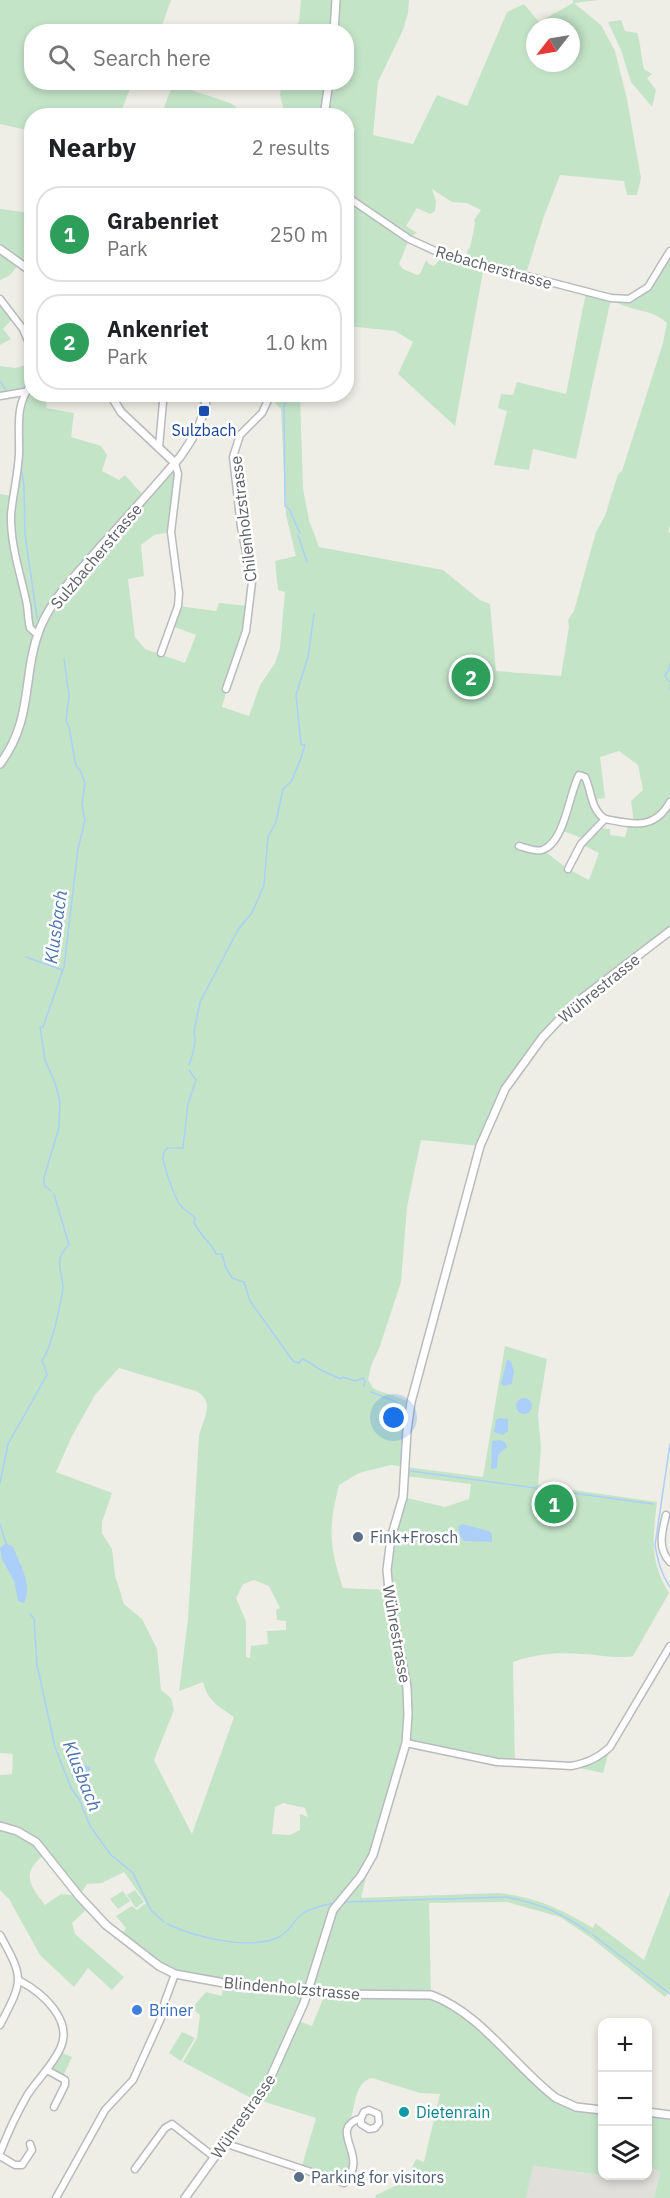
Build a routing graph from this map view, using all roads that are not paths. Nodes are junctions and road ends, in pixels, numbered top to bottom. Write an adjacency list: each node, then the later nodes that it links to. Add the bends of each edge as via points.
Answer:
1 (336, 0): 2 (street)
2 (334, 24)
3 (328, 90): 4 (street)
4 (325, 108)
5 (354, 201): 7 (street, Rebacherstrasse, via 409,239 442,254 621,299 629,300 648,287)
6 (0, 249): 8 (street)
7 (670, 251)
8 (24, 266)
9 (0, 299): 10 (street)
10 (24, 331)
11 (24, 392): 12 (street); 19 (street, via 11,516 30,628)
12 (0, 396)
13 (115, 402): 17 (street)
14 (163, 402): 17 (street)
15 (206, 402): 18 (street, Sulzbacherstrasse, via 199,429)
16 (267, 402): 21 (street, Chilenholzstrasse, via 240,435 233,457 252,582 246,631)
17 (159, 447): 18 (street)
18 (175, 463): 19 (street, Sulzbacherstrasse, via 53,603); 20 (street, via 178,474 171,532 179,593)
19 (38, 635): 22 (street, Sulzbacherstrasse, via 24,713)
20 (161, 653)
21 (226, 689)
22 (0, 764)
23 (670, 802): 24 (street, via 661,816 649,822)
24 (605, 819): 25 (street, via 592,801 587,780 579,775 560,830 548,847 538,850); 26 (street, via 581,844)
25 (519, 846)
26 (568, 869)
27 (670, 932): 31 (street, Wührestrasse, via 572,1006 542,1038 505,1089 480,1146 411,1402 403,1497 389,1550 388,1590 407,1687)
28 (666, 1515): 29 (street, via 661,1543 663,1555)
29 (670, 1562)
30 (670, 1646): 31 (street, via 610,1747 582,1764 497,1762)
31 (406, 1743): 36 (street, Wührestrasse, via 375,1849 361,1876 333,1911)
32 (0, 1826): 34 (street, Blindenholzstrasse, via 36,1842 106,1926)
33 (0, 1935): 35 (street)
34 (175, 1974): 36 (street, Blindenholzstrasse); 49 (street, via 162,2016 133,2080 105,2109)
35 (20, 1981): 37 (street); 38 (street, via 51,2005 62,2023 64,2039)
36 (307, 1992): 40 (street, Blindenholzstrasse, via 422,1994 443,2000 463,2013 556,2098); 44 (street, Wührestrasse, via 268,2083)
37 (0, 2025)
38 (47, 2070): 39 (street, via 65,2080); 46 (street, via 10,2127)
39 (54, 2107)
40 (598, 2109)
41 (652, 2113): 42 (street)
42 (670, 2115)
43 (361, 2118): 44 (street, via 347,2128 355,2161 352,2174 344,2183)
44 (226, 2141): 47 (street, Wührestrasse)
45 (30, 2144): 46 (street, via 32,2150 20,2165)
46 (0, 2154)
47 (214, 2157): 48 (street, via 172,2124); 50 (street, Wührestrasse)
48 (135, 2169)
49 (56, 2198)
50 (185, 2198)

